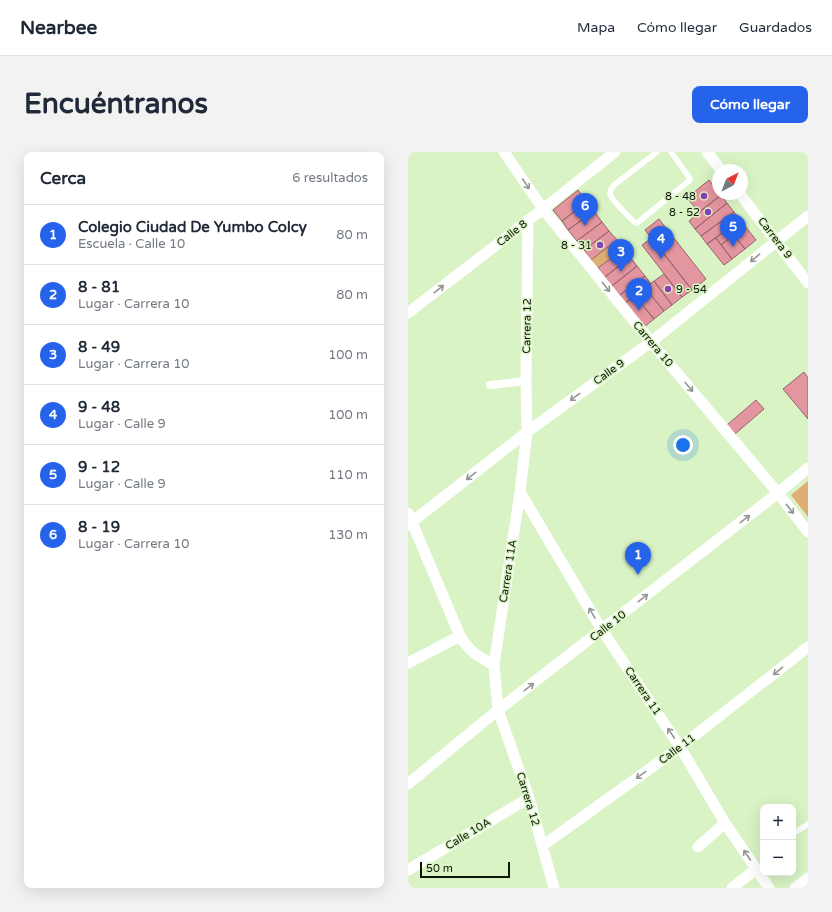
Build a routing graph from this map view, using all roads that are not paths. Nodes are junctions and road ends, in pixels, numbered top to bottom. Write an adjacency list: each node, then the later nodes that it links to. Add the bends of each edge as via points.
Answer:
1 (504, 152): 8 (street, Carrera 10, one-way to 8)
2 (615, 152): 8 (street, Calle 8)
3 (657, 152): 4 (lane, via 611,188 612,199 637,223 690,180)
4 (671, 152)
5 (707, 152): 6 (street)
6 (716, 164)
7 (745, 200): 11 (street, Carrera 9)
8 (543, 209): 10 (street, Calle 8); 14 (street, Carrera 10, one-way to 14)
9 (808, 216): 11 (street, Calle 9)
10 (528, 220): 13 (street, Calle 8, one-way to 10); 15 (street, Carrera 12)
11 (777, 241): 12 (street, Carrera 9); 14 (street, Calle 9, one-way to 14)
12 (808, 283)
13 (408, 313)
14 (651, 342): 17 (street, Calle 9, one-way to 17); 20 (street, Carrera 10, one-way to 20)
15 (526, 381): 16 (street); 17 (street, Carrera 12)
16 (490, 385)
17 (527, 432): 19 (street, Carrera 11A); 21 (street, Calle 9, one-way to 21)
18 (808, 468): 20 (street, Calle 10)
19 (520, 492): 23 (street, Carrera 11, one-way to 19); 27 (street, Carrera 11A)
20 (778, 493): 22 (street, Carrera 10, one-way to 22); 23 (street, Calle 10, one-way to 20)
21 (409, 520): 24 (street)
22 (808, 532)
23 (602, 630): 28 (street, Calle 10, one-way to 23); 29 (street, Carrera 11, one-way to 23)
24 (460, 636): 26 (street); 27 (street, via 477,656)
25 (808, 646): 29 (street, Calle 11, one-way to 29)
26 (408, 663)
27 (494, 665): 28 (street, Carrera 11A)
28 (498, 710): 30 (street, Calle 10); 31 (street, Carrera 12)
29 (680, 747): 32 (street, Carrera 11); 35 (street, Calle 11, one-way to 35)
30 (408, 784)
31 (529, 798): 35 (street, Carrera 12); 38 (street, Calle 10A)
32 (725, 823): 36 (street); 37 (street, Carrera 11, one-way to 32)
33 (808, 824): 34 (lane)
34 (796, 832)
35 (542, 846): 40 (street, Carrera 12)
36 (698, 847)
37 (756, 869): 41 (street); 42 (street, Carrera 11)
38 (408, 870)
39 (808, 878): 43 (street)
40 (554, 888)
41 (732, 888)
42 (768, 888)
43 (796, 888)

